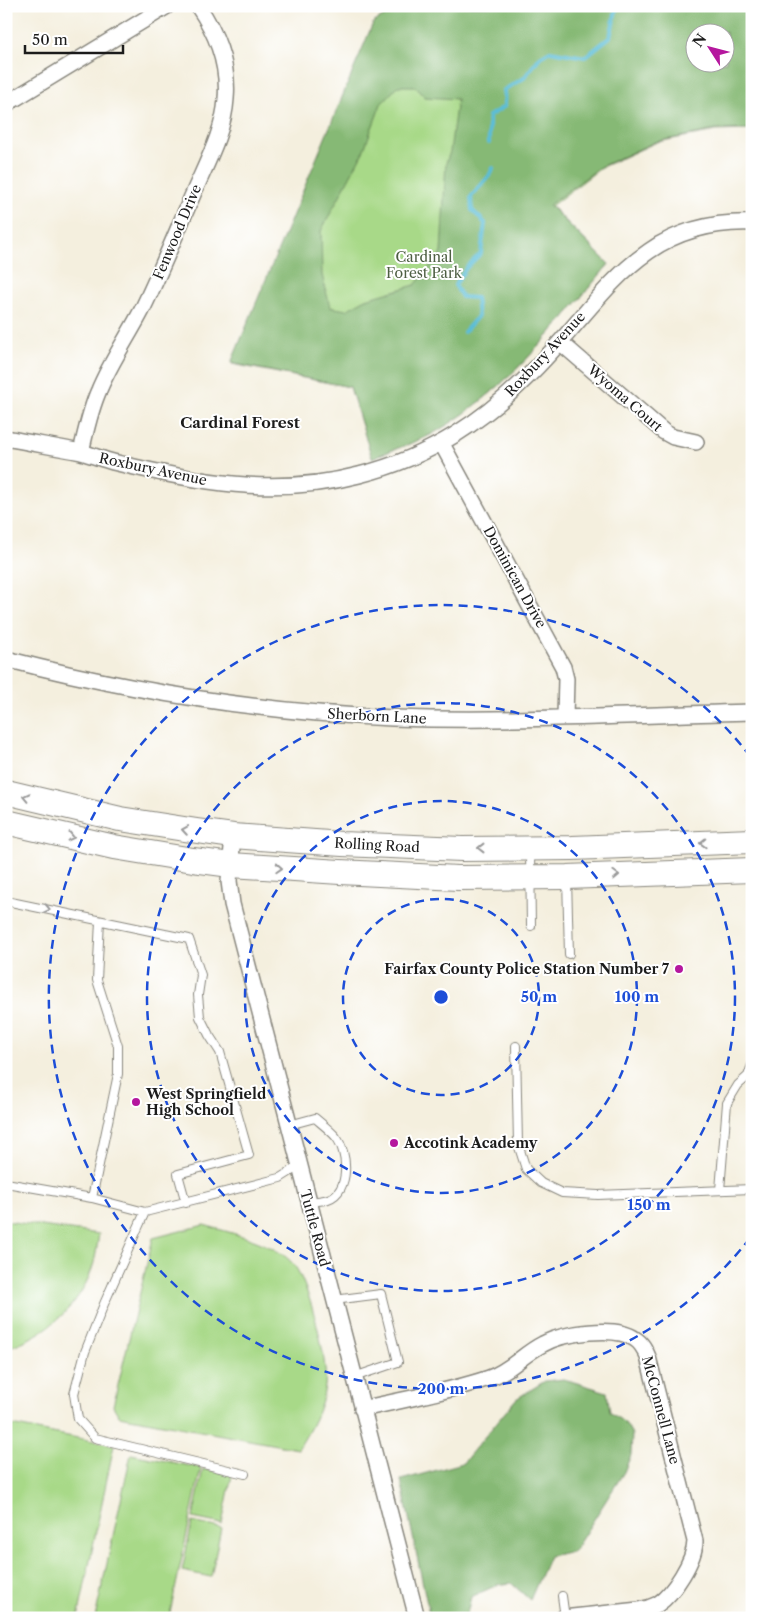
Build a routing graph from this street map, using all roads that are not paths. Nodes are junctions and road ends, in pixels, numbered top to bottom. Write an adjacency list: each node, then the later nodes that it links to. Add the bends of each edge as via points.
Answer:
1 (167, 6): 3 (street)
2 (198, 6): 9 (street, Fenwood Drive, via 222,53 227,84 224,116 157,280 99,389)
3 (6, 104)
4 (752, 223): 5 (street, Roxbury Avenue, via 694,230 654,247 623,271)
5 (560, 342): 7 (street, Wyoma Court, via 664,432); 8 (street, Roxbury Avenue, via 500,402)
6 (6, 438): 9 (street, Roxbury Avenue)
7 (696, 442)
8 (442, 444): 9 (street, Roxbury Avenue, via 359,475 316,484 274,487 201,481); 12 (street, Dominican Drive, via 563,667 566,679)
9 (80, 452)
10 (6, 659): 12 (street, Sherborn Lane, via 64,674 181,696 319,713 455,719)
11 (752, 712): 12 (street, Sherborn Lane)
12 (565, 717)
13 (6, 792): 15 (main road, Rolling Road, one-way to 13, via 120,819)
14 (6, 822): 18 (main road, Rolling Road, one-way to 18, via 114,847)
15 (233, 836): 17 (main road, Rolling Road, one-way to 15, via 462,849); 18 (street, Tuttle Road)
16 (752, 841): 17 (main road, Rolling Road, one-way to 17)
17 (530, 848): 20 (lane)
18 (231, 865): 20 (main road, Rolling Road, one-way to 20, via 458,878); 28 (street, Tuttle Road, via 232,904)
19 (752, 870): 21 (main road, Rolling Road, one-way to 19)
20 (530, 877): 21 (main road, Rolling Road); 24 (lane)
21 (567, 877): 25 (lane)
22 (6, 901): 23 (lane, one-way to 23)
23 (100, 921): 33 (lane, via 97,980 118,1046 118,1074); 35 (lane, via 189,939 201,975 198,995 200,1017 220,1052 249,1155 178,1174)
24 (531, 926)
25 (569, 954)
26 (516, 1046): 32 (lane, via 518,1144 526,1169 541,1183 562,1193 598,1195)
27 (752, 1065): 32 (lane, via 748,1076 727,1103)
28 (288, 1125): 29 (street, Tuttle Road); 34 (lane, via 315,1118 336,1138 344,1155 344,1182 337,1193 328,1199)
29 (299, 1166): 34 (street, Tuttle Road); 35 (lane, via 280,1178)
30 (6, 1183): 33 (lane)
31 (752, 1189): 32 (lane)
32 (720, 1190)
33 (92, 1198): 36 (lane)
34 (309, 1202): 37 (street, Tuttle Road)
35 (186, 1203): 36 (lane)
36 (146, 1212): 40 (lane, via 85,1352 74,1394 78,1419 96,1438)
37 (334, 1300): 38 (street, Tuttle Road); 38 (lane, via 381,1294 398,1362)
38 (354, 1377): 39 (street, Tuttle Road)
39 (362, 1409): 42 (street, Tuttle Road); 43 (street, McConnell Lane, via 491,1378 511,1368 541,1345 562,1336 617,1332 640,1342 648,1357 692,1532 692,1557 668,1595 658,1604 639,1610)
40 (245, 1474)
41 (562, 1596): 43 (lane)
42 (417, 1618)
43 (564, 1618)

